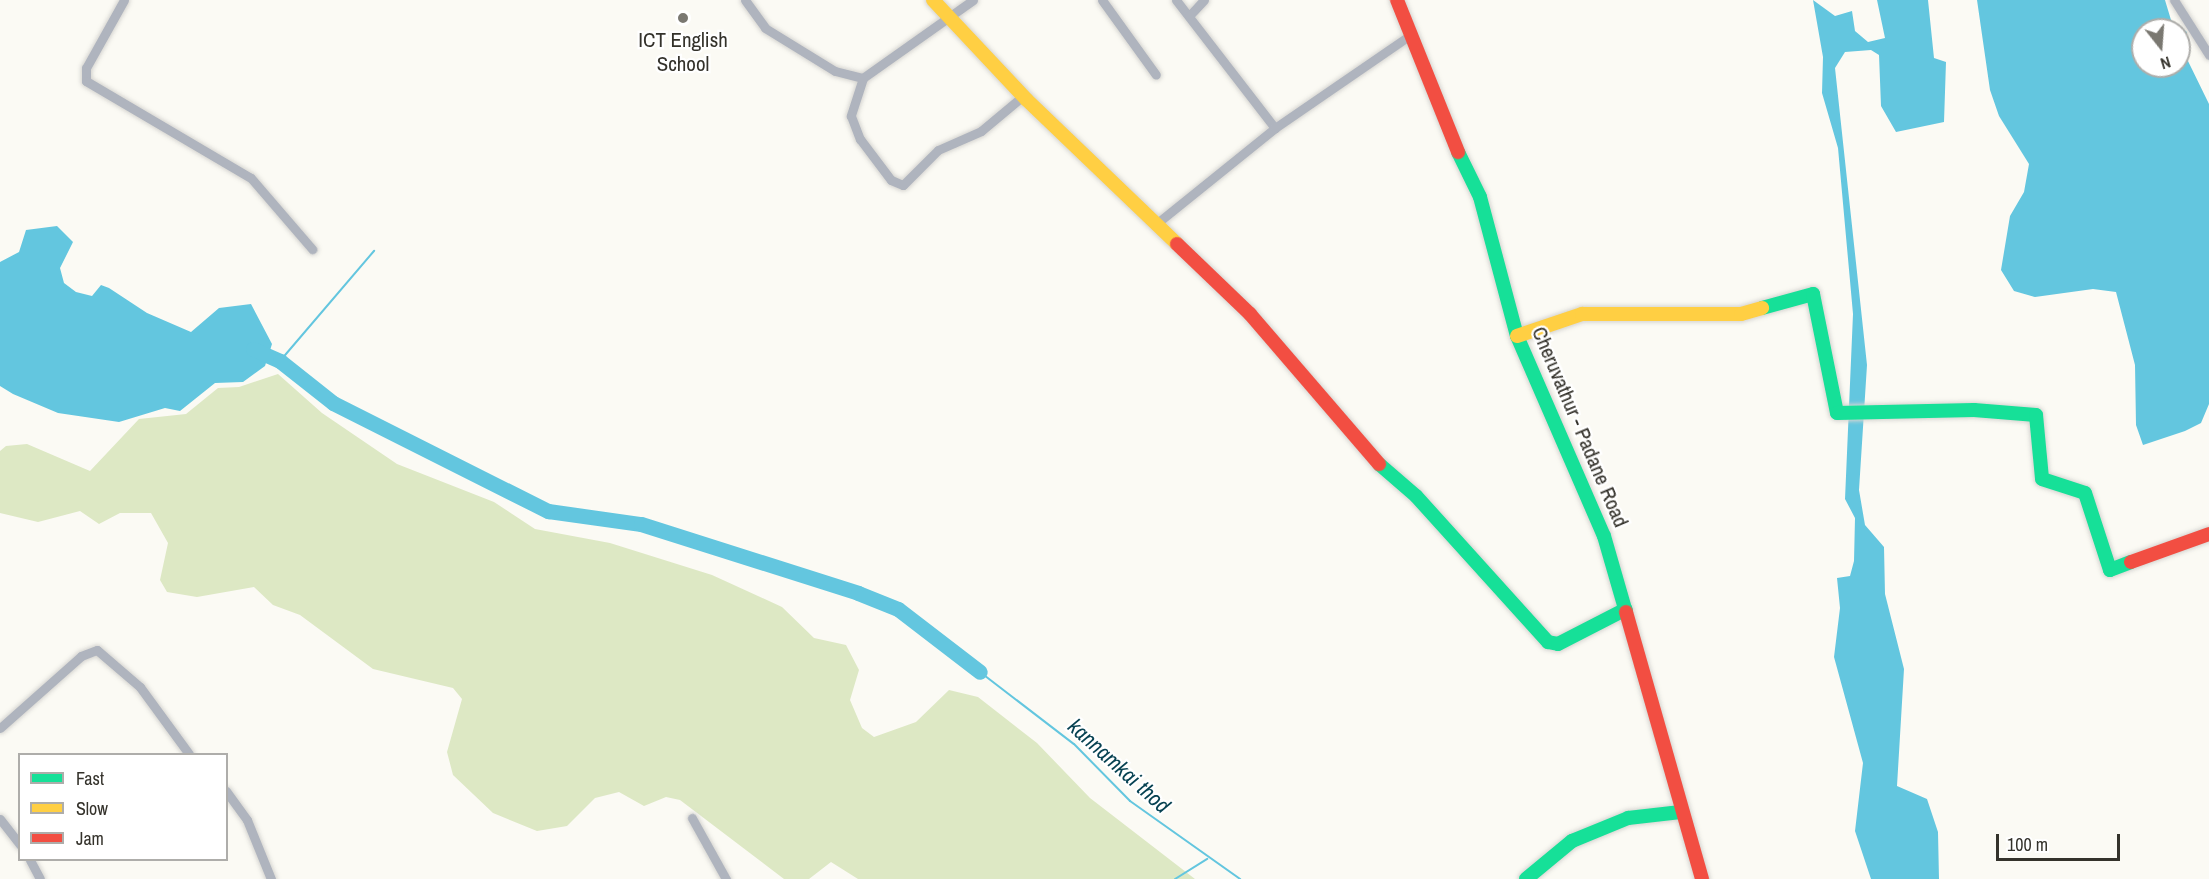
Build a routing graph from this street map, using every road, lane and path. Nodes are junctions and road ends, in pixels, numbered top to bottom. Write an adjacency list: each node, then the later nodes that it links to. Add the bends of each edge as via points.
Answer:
1 (124, 0): 19 (street, via 86,68 86,81 251,178)
2 (745, 0): 15 (street, via 765,28 835,71)
3 (933, 0): 11 (street)
4 (973, 0): 11 (street)
5 (1102, 0): 14 (street)
6 (1176, 0): 10 (street)
7 (1204, 0): 10 (street)
8 (1397, 0): 12 (street, Cheruvathur - Padane Road)
9 (2174, 0): 13 (street)
10 (1189, 16): 17 (street)
11 (952, 17): 15 (street); 16 (street)
12 (1409, 36): 17 (street); 20 (street, Cheruvathur - Padane Road, via 1480,197)
13 (2209, 55)
14 (1156, 75)
15 (863, 78): 16 (street, via 851,116 854,127 875,161 900,185 938,150 981,131)
16 (1023, 96): 18 (street)
17 (1275, 128): 18 (street)
18 (1156, 224): 22 (street, via 1281,347 1378,462 1416,496 1548,642 1558,644)
19 (312, 249)
20 (1517, 336): 21 (street, via 1582,314 1741,314 1813,294 1834,409 1844,416 1974,410 2036,415 2042,479 2085,493 2110,570); 22 (street, Cheruvathur - Padane Road, via 1580,474)
21 (2209, 534)
22 (1626, 609): 26 (street, Cheruvathur - Padane Road)
23 (0, 728): 24 (street, via 81,656 97,650 140,687)
24 (188, 753)
25 (228, 794): 32 (street, via 247,820)
26 (1681, 812): 34 (street, via 1628,818 1572,841); 35 (street, Cheruvathur - Padane Road)
27 (692, 818): 33 (street)
28 (0, 819): 29 (street)
29 (18, 842)
30 (31, 861): 31 (street)
31 (40, 879)
32 (271, 879)
33 (726, 879)
34 (1526, 879)
35 (1702, 879)

